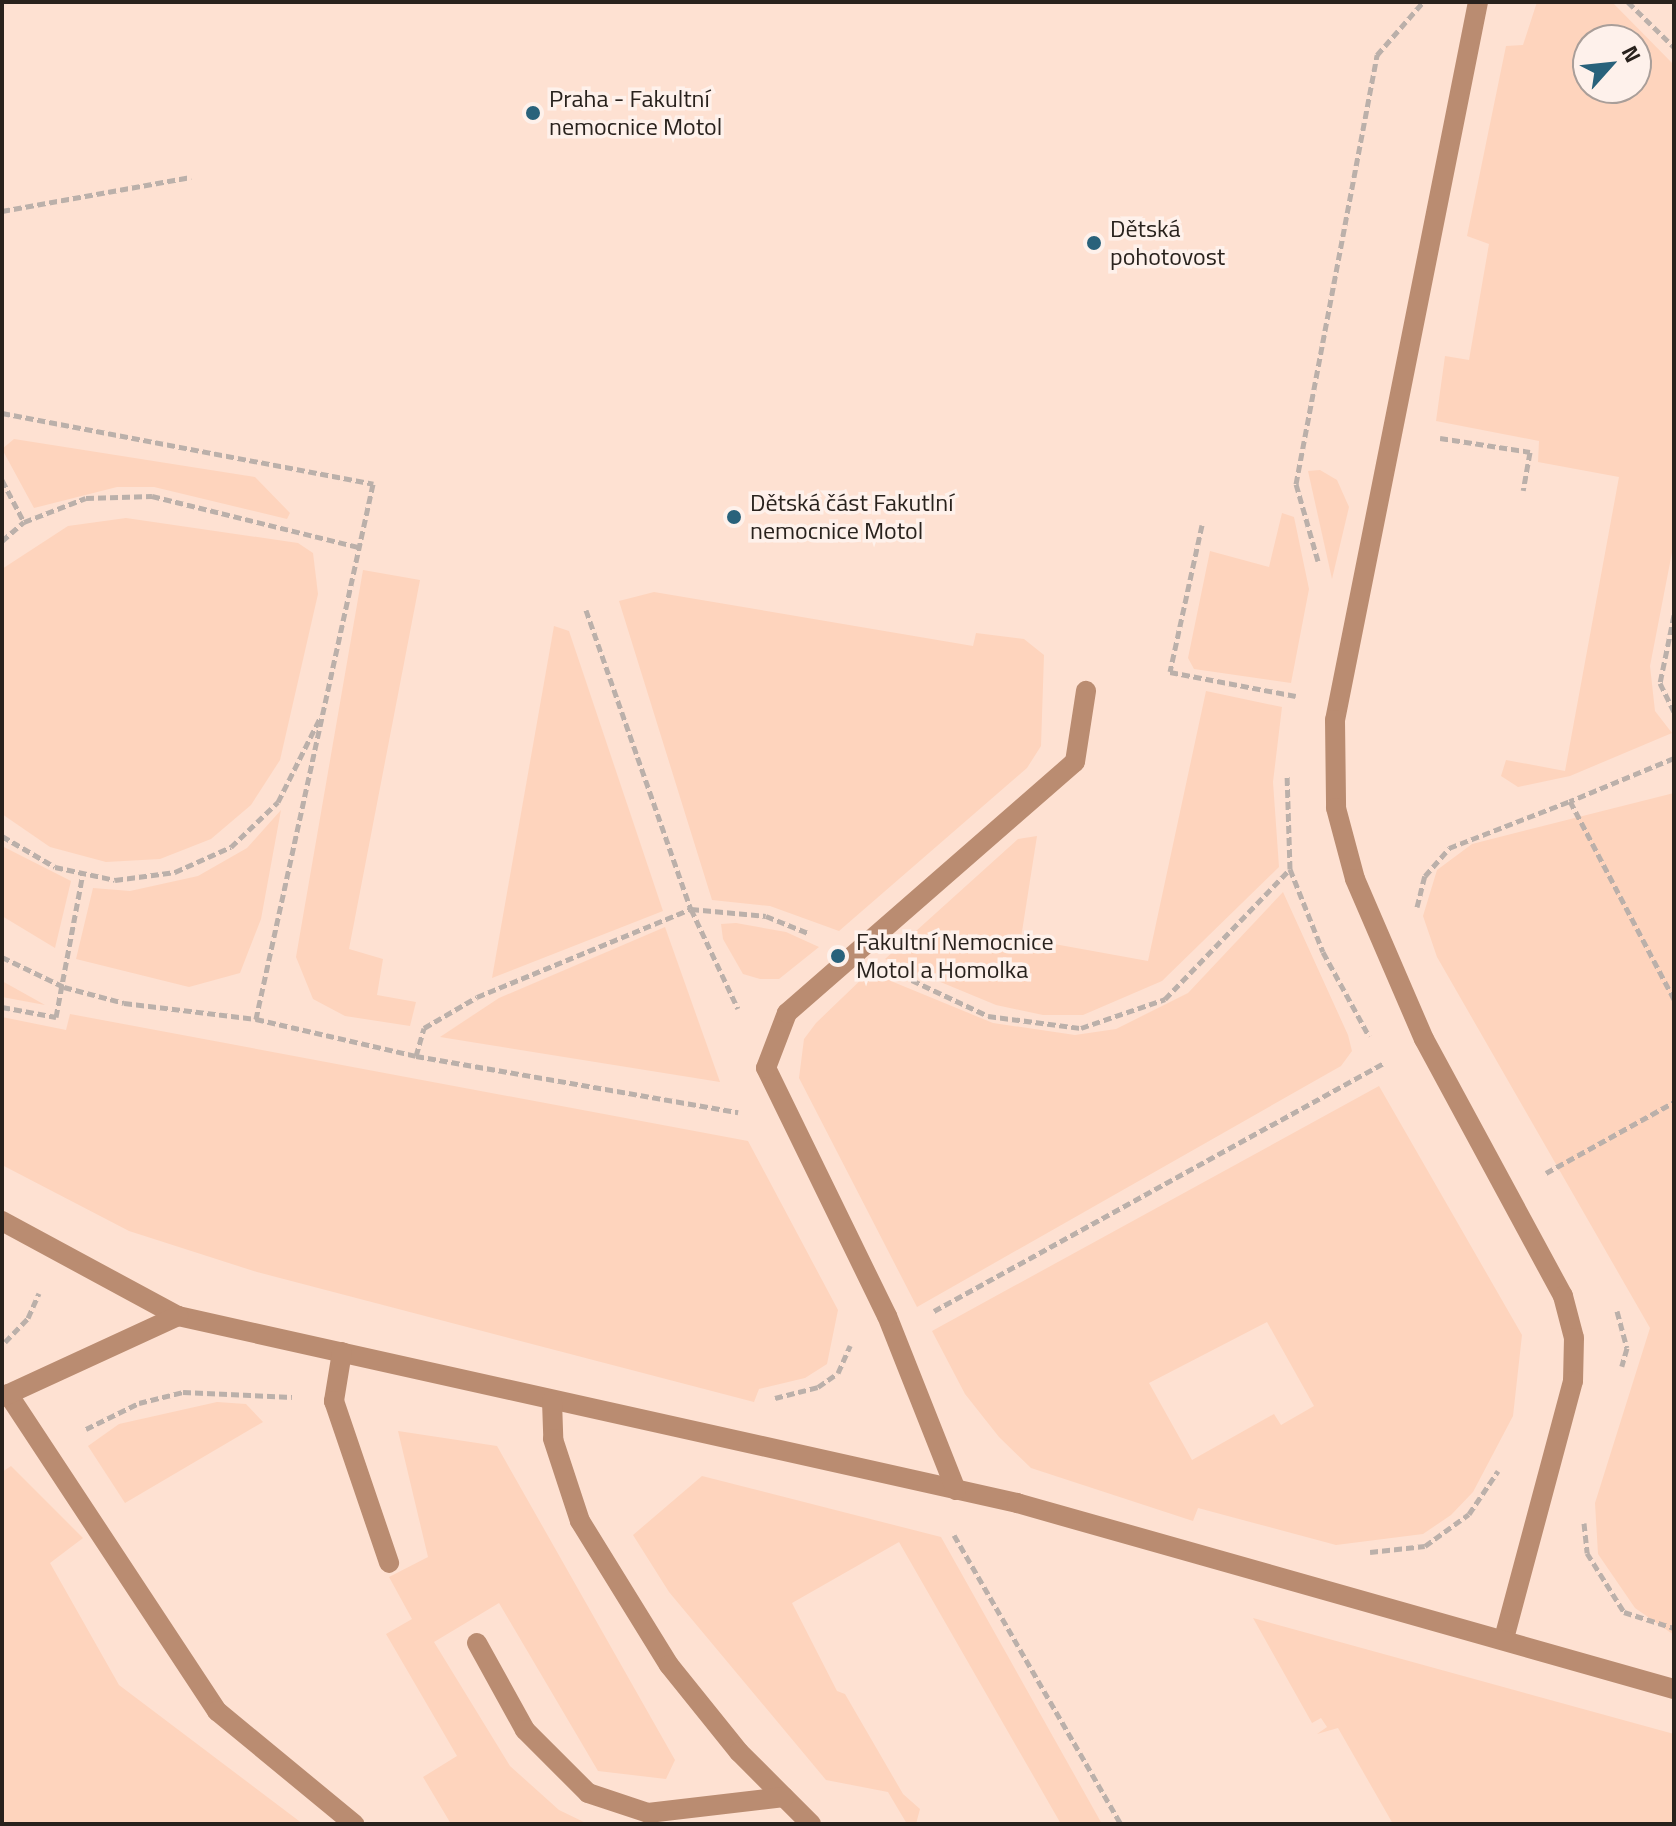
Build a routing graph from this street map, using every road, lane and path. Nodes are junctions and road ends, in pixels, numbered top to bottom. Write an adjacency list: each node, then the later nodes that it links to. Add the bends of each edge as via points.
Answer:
1 (1423, 2): 15 (path, via 1377,55 1296,484)
2 (1478, 2): 61 (lane, via 1385,444 1335,720 1335,764 1336,808 1355,879 1424,1039 1563,1296 1574,1338 1573,1381)
3 (1628, 2): 4 (path)
4 (1674, 47)
5 (191, 177): 6 (path)
6 (2, 211)
7 (2, 413): 14 (path, via 373,484)
8 (1440, 438): 10 (path, via 1530,452)
9 (2, 480): 11 (path)
10 (1523, 490)
11 (24, 522): 13 (path); 14 (path, via 86,498 152,496)
12 (1202, 525): 20 (path, via 1170,672)
13 (2, 541)
14 (358, 547): 21 (path)
15 (1322, 575)
16 (586, 610): 29 (path)
17 (1674, 615): 23 (path, via 1660,683)
18 (1303, 682): 20 (path)
19 (1086, 691): 39 (lane, via 1075,762 787,1013)
20 (1301, 697): 22 (path)
21 (324, 708): 28 (path, via 278,802 231,847 175,872 115,880); 36 (path)
22 (1298, 711)
23 (1674, 712)
24 (1674, 758): 34 (path, via 1570,801)
25 (1289, 766): 27 (path)
26 (2, 836): 28 (path, via 55,867)
27 (1290, 869): 32 (path, via 1165,999 1081,1028 988,1016); 38 (path, via 1323,952)
28 (83, 873): 33 (path)
29 (691, 909): 30 (path, via 766,916); 37 (path, via 477,997 424,1028); 39 (path)
30 (815, 935)
31 (2, 957): 33 (path)
32 (893, 971)
33 (64, 987): 35 (path, via 56,1017); 36 (path, via 124,1003)
34 (1674, 999)
35 (2, 1007)
36 (256, 1019): 37 (path)
37 (416, 1056): 42 (path)
38 (1384, 1063): 40 (path); 46 (path)
39 (766, 1068): 42 (lane)
40 (1392, 1076)
41 (1674, 1102): 43 (path)
42 (786, 1118): 57 (lane, via 887,1316)
43 (1546, 1173)
44 (2, 1221): 47 (lane)
45 (39, 1287): 49 (path, via 28,1318)
46 (930, 1313)
47 (178, 1316): 50 (lane); 51 (lane)
48 (851, 1332): 52 (path, via 838,1373 797,1397)
49 (2, 1343)
50 (342, 1352): 53 (lane); 54 (lane)
51 (5, 1396): 55 (lane)
52 (775, 1398)
53 (334, 1401): 55 (path, via 183,1392); 60 (lane)
54 (552, 1401): 57 (lane); 64 (lane, via 553,1439 580,1521 669,1665)
55 (41, 1444): 65 (lane, via 217,1711)
56 (1501, 1466): 59 (path, via 1469,1514 1425,1546)
57 (956, 1490): 61 (lane)
58 (946, 1521): 67 (path)
59 (1361, 1552)
60 (389, 1563)
61 (1504, 1639): 63 (lane)
62 (477, 1643): 64 (lane, via 525,1730 588,1793 648,1813)
63 (1674, 1689)
64 (784, 1797): 66 (lane)
65 (354, 1824)
66 (811, 1824)
67 (1121, 1824)

